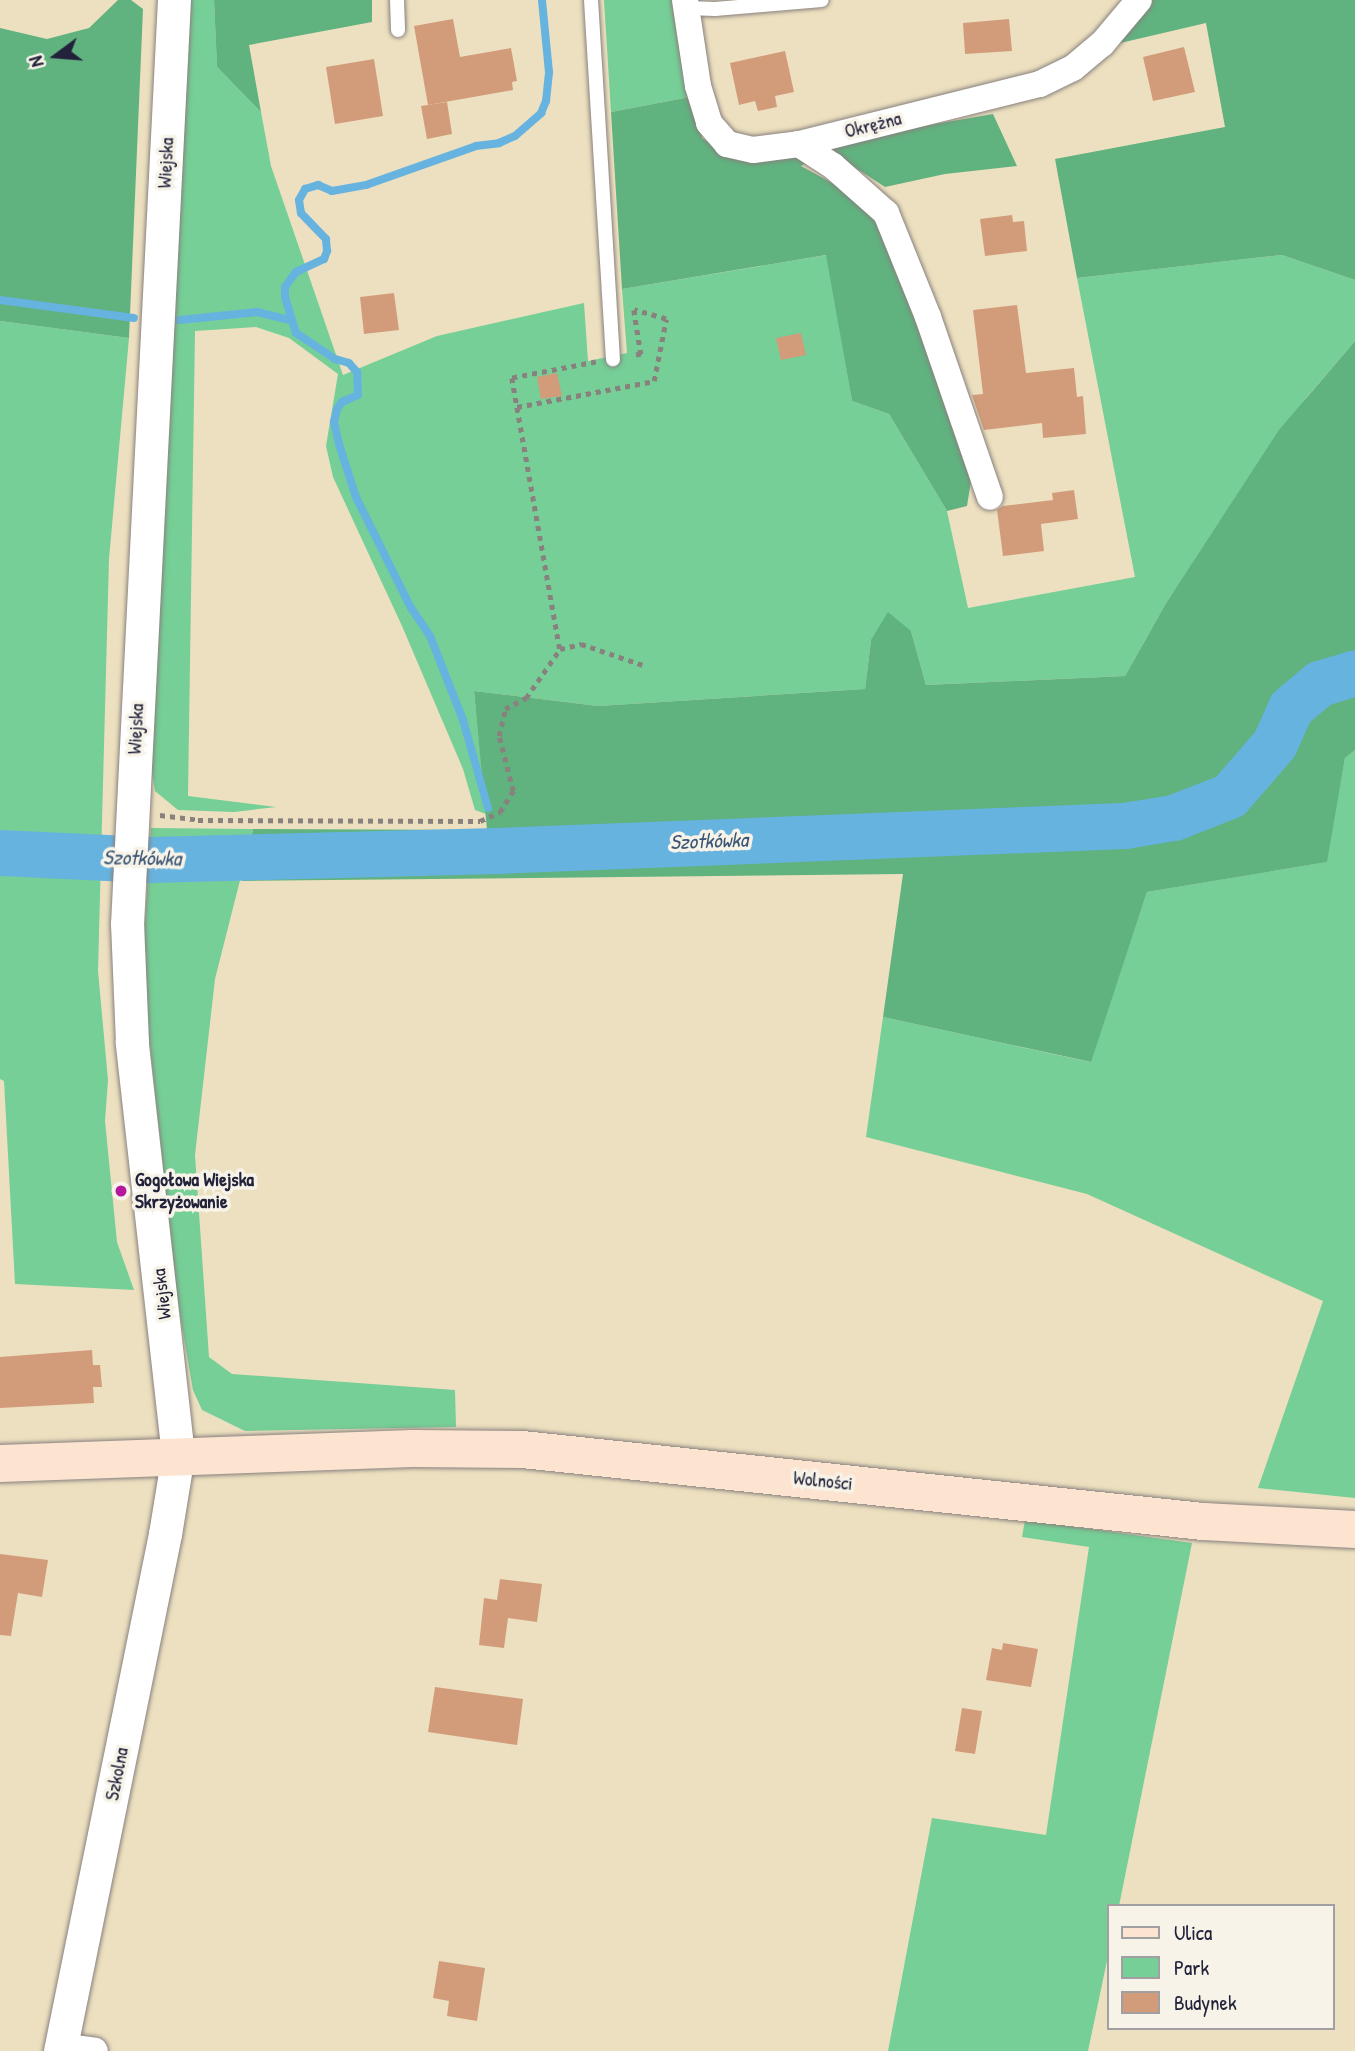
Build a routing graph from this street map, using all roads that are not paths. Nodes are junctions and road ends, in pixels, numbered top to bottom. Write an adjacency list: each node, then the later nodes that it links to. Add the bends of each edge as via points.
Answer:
1 (174, 0): 11 (street, Wiejska, via 127,888 132,1042)
2 (397, 0): 7 (lane)
3 (591, 0): 9 (lane)
4 (822, 0): 6 (lane, via 715,9)
5 (1139, 0): 8 (street, Okrężna, via 1102,44 1073,68 1040,84)
6 (686, 4): 8 (street, Okrężna, via 698,86 709,123 727,144 753,150)
7 (398, 30)
8 (799, 144): 10 (street, via 833,166 886,213 928,317)
9 (613, 359)
10 (990, 497)
11 (178, 1455): 12 (main road, Wolności); 13 (street, Wiejska); 14 (main road, Wolności, via 522,1449 1203,1521)
12 (0, 1463)
13 (171, 1501): 15 (street, Szkolna)
14 (1355, 1529)
15 (61, 2049): 16 (street, Szkolna)
16 (95, 2051)

